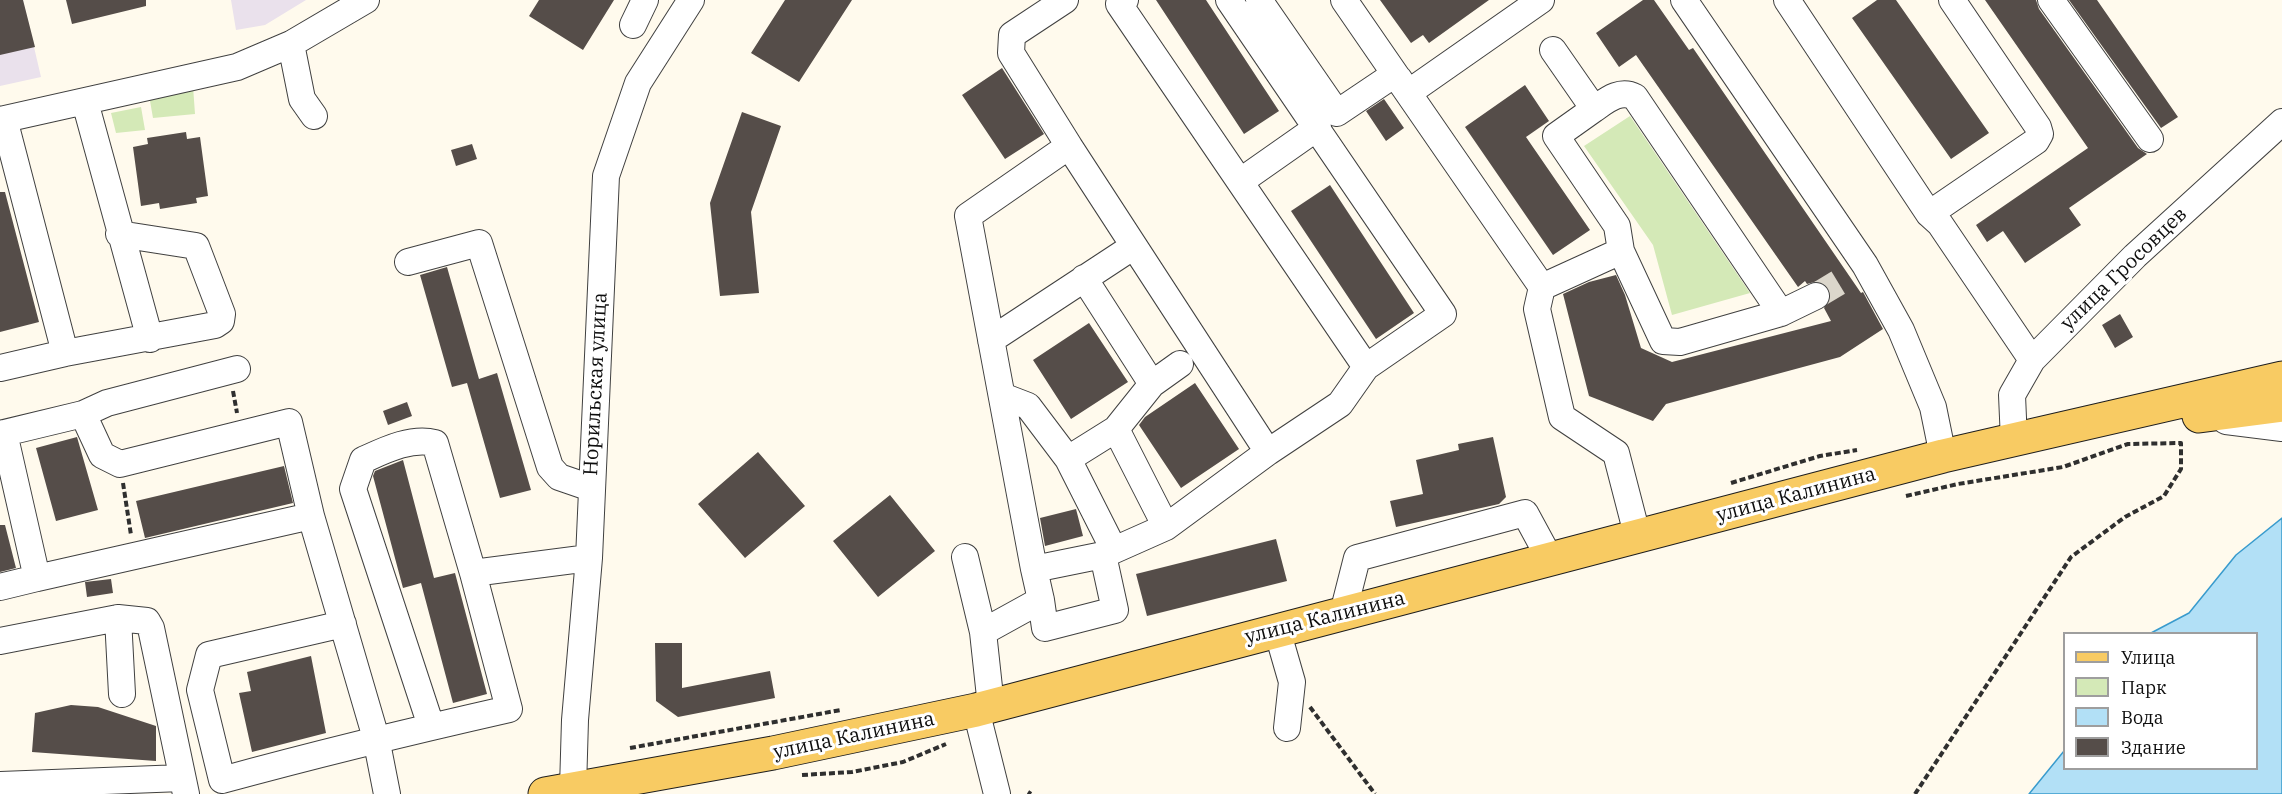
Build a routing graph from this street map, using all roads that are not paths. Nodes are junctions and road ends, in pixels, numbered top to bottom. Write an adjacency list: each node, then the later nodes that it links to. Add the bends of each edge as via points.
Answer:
1 (366, 0): 15 (street)
2 (645, 0): 14 (street)
3 (691, 0): 58 (street, Норильская улица, via 638,83 606,176)
4 (1065, 0): 25 (street, via 1012,35 1011,53)
5 (1229, 0): 23 (street)
6 (1258, 0): 17 (street, via 1337,113)
7 (1344, 0): 17 (street)
8 (1541, 0): 17 (street)
9 (1684, 0): 56 (street, via 1857,271 1901,330 1933,407)
10 (1787, 0): 27 (street)
11 (1952, 0): 27 (street, via 2040,134 2036,141)
12 (2051, 0): 24 (street)
13 (1120, 1): 26 (street)
14 (633, 25)
15 (291, 44): 18 (street, via 237,67); 20 (street, via 302,99)
16 (1553, 50): 19 (street)
17 (1402, 84): 33 (street)
18 (85, 102): 21 (street); 28 (street)
19 (1594, 109): 30 (street, via 1556,136 1617,226); 35 (street, via 1620,94 1635,97)
20 (314, 116)
21 (2, 119): 38 (street)
22 (2282, 122): 39 (street, улица Гросовцев, via 2135,256)
23 (1318, 128): 26 (street); 41 (street, via 1443,314)
24 (2150, 139)
25 (1069, 146): 29 (street); 37 (street, via 968,216)
26 (1241, 181): 41 (street)
27 (1929, 214): 39 (street, via 1940,224)
28 (119, 234): 36 (street); 36 (street, via 196,246 222,314 215,325)
29 (1134, 246): 32 (street); 55 (street)
30 (1621, 251): 33 (street); 35 (street, via 1663,341 1680,342)
31 (408, 262): 58 (street, via 479,243 550,467 559,477)
32 (1084, 279): 37 (street); 45 (street)
33 (1542, 287): 62 (street, via 1537,309 1562,417 1616,453)
34 (1816, 296): 35 (street)
35 (1781, 313)
36 (150, 339): 38 (street)
37 (991, 340): 46 (street)
38 (65, 353): 42 (street)
39 (2032, 360): 54 (street, улица Гросовцев, via 2012,395)
40 (1180, 364): 45 (street)
41 (1366, 367): 55 (street, via 1340,404)
42 (0, 368)
43 (233, 370): 48 (street, via 107,403)
44 (2282, 378): 50 (main road)
45 (1152, 384): 52 (street)
46 (1002, 396): 57 (street, via 1028,406); 67 (street)
47 (2282, 405): 49 (main road)
48 (83, 414): 53 (street); 60 (street, via 102,455 120,464 289,422)
49 (2192, 417): 50 (main road); 51 (street)
50 (2101, 421): 54 (main road, улица Калинина)
51 (2282, 428)
52 (1116, 429): 57 (street); 61 (street)
53 (2, 434): 59 (street)
54 (2014, 441): 56 (main road, улица Калинина)
55 (1268, 452): 61 (street)
56 (1943, 456): 62 (main road, улица Калинина)
57 (1068, 459): 63 (street)
58 (591, 488): 65 (street, Норильская улица)
59 (10, 505): 69 (street)
60 (311, 516): 69 (street); 74 (street)
61 (1166, 527): 63 (street)
62 (1638, 538): 66 (main road, улица Калинина)
63 (1108, 552): 67 (street); 71 (street, via 1115,610 1045,628)
64 (965, 556): 76 (street)
65 (589, 558): 68 (street); 85 (street, Норильская улица, via 575,720)
66 (1551, 561): 72 (main road, улица Калинина); 72 (street, via 1525,513 1357,558)
67 (1034, 568): 71 (street)
68 (473, 573): 80 (street, via 509,709); 80 (street, via 435,443 422,440 363,460 353,489)
69 (37, 578): 70 (street)
70 (0, 587)
71 (1041, 600): 76 (street)
72 (1344, 613): 75 (main road, улица Калинина)
73 (118, 618): 77 (street); 78 (street); 84 (street, via 147,621 151,628)
74 (343, 624): 82 (street); 82 (street, via 209,655 200,690 222,780)
75 (1277, 630): 79 (main road, улица Калинина); 81 (street, via 1292,682)
76 (983, 632): 79 (street)
77 (0, 641)
78 (122, 694)
79 (984, 708): 85 (main road, улица Калинина, via 783,751); 87 (street)
80 (431, 726): 82 (street)
81 (1287, 728)
82 (376, 738): 86 (street)
83 (0, 785): 84 (street)
84 (184, 786)
85 (559, 791)
86 (387, 794)
87 (997, 794)

